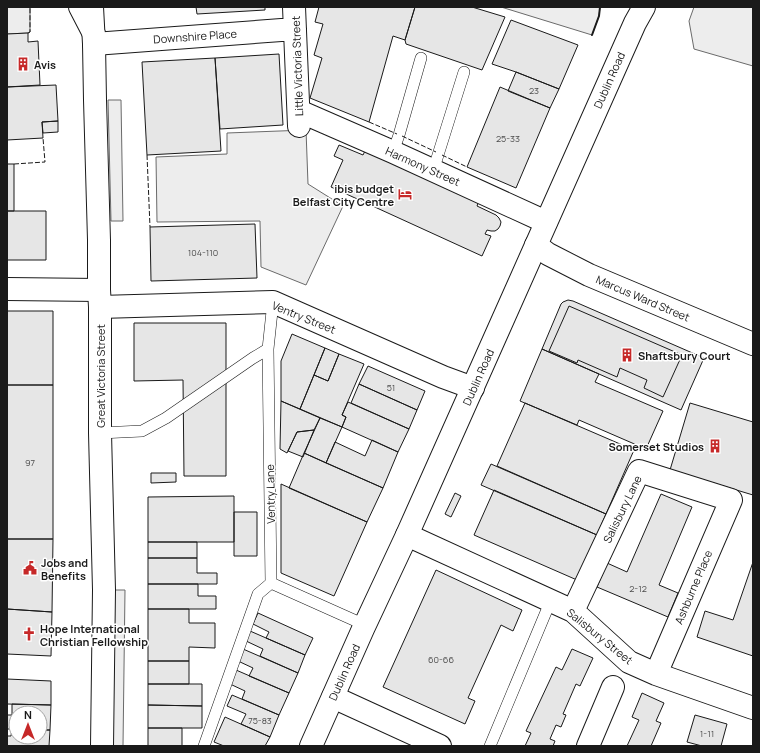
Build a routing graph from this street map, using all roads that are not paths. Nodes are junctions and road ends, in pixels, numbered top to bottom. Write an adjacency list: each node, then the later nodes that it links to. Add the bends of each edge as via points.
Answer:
1 (80, 7): 6 (street)
2 (92, 7): 6 (street, Great Victoria Street)
3 (294, 7): 5 (street, Little Victoria Street)
4 (638, 12): 12 (street, Dublin Road)
5 (295, 29): 6 (street, Downshire Place); 9 (street, Little Victoria Street)
6 (94, 39): 15 (street, Great Victoria Street)
7 (421, 58): 10 (lane)
8 (464, 72): 11 (lane)
9 (299, 118): 10 (street, Harmony Street)
10 (393, 152): 11 (street, Harmony Street)
11 (433, 171): 12 (street, Harmony Street)
12 (546, 222): 13 (street, Dublin Road)
13 (536, 245): 17 (street, Marcus Ward Street, via 589,275); 19 (street, Dublin Road)
14 (7, 289): 15 (street, Ventry Street)
15 (100, 298): 16 (street, Ventry Street); 20 (street, Great Victoria Street)
16 (273, 302): 18 (lane, Ventry Lane); 19 (street, Ventry Street)
17 (753, 344)
18 (268, 349): 20 (lane, via 166,418 142,431); 23 (lane, Ventry Lane)
19 (473, 388): 22 (street, Dublin Road)
20 (100, 433): 31 (street, Great Victoria Street, via 104,590)
21 (731, 500): 25 (street, Salisbury Lane, via 639,472); 27 (street, Ashburne Place)
22 (407, 535): 24 (street, Salisbury Street); 26 (street, Dublin Road)
23 (271, 583): 26 (lane); 32 (lane, via 258,594)
24 (551, 600): 25 (street, Salisbury Street); 35 (lane)
25 (573, 611): 27 (street, Salisbury Street, via 629,662)
26 (365, 625): 29 (street, Dublin Road)
27 (656, 674): 30 (street, Salisbury Street)
28 (613, 687): 36 (street)
29 (333, 697): 33 (street, Dublin Road); 34 (street)
30 (753, 708)
31 (102, 746)
32 (204, 746)
33 (311, 746)
34 (440, 746)
35 (490, 746)
36 (588, 746)

